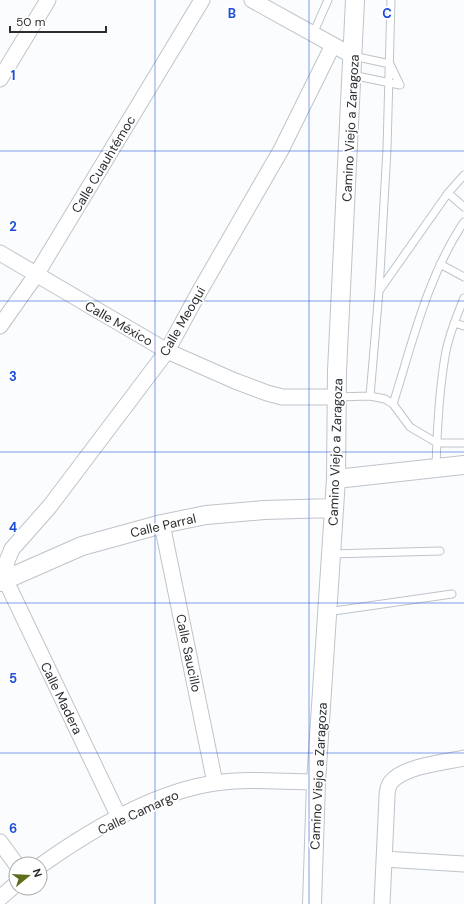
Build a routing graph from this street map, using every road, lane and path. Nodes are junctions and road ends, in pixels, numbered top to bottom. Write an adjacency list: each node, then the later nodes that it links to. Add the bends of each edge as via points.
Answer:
1 (48, 0): 12 (street)
2 (202, 0): 20 (street, Calle Cuauhtémoc)
3 (252, 0): 7 (street)
4 (328, 0): 7 (lane)
5 (355, 0): 9 (street, Camino Viejo a Zaragoza)
6 (391, 0): 10 (lane)
7 (313, 34): 8 (street)
8 (333, 44): 9 (street); 27 (street, Calle Meoqui, via 281,150)
9 (353, 56): 10 (lane); 11 (street, Camino Viejo a Zaragoza)
10 (390, 64): 13 (lane); 13 (lane, via 400,85)
11 (352, 76): 13 (lane); 29 (street, Camino Viejo a Zaragoza)
12 (0, 79)
13 (388, 83): 22 (lane)
14 (464, 175): 15 (lane)
15 (448, 193): 16 (lane); 22 (lane)
16 (464, 207)
17 (464, 222): 19 (lane)
18 (0, 253): 20 (street, Calle México)
19 (440, 264): 21 (lane); 30 (lane, via 426,297)
20 (36, 275): 25 (street, Calle Cuauhtémoc); 27 (street, Calle México)
21 (464, 276)
22 (379, 290): 28 (lane)
23 (464, 298): 24 (lane)
24 (454, 322): 26 (lane); 31 (lane, via 446,351)
25 (0, 326)
26 (464, 326)
27 (167, 351): 29 (street, Calle México, via 267,393 282,397); 40 (street, Calle Meoqui, via 50,506 12,549)
28 (370, 396): 29 (lane); 30 (lane)
29 (336, 397): 35 (street, Camino Viejo a Zaragoza)
30 (393, 404): 31 (lane, via 410,426)
31 (437, 443): 32 (lane); 34 (lane)
32 (464, 443)
33 (464, 465): 34 (street)
34 (436, 468): 35 (street)
35 (336, 479): 36 (street, Camino Viejo a Zaragoza)
36 (334, 508): 37 (street, Calle Parral, via 206,515); 39 (street, Camino Viejo a Zaragoza)
37 (162, 524): 40 (street, Calle Parral, via 82,546); 45 (street, Calle Saucillo)
38 (440, 551): 39 (lane)
39 (331, 554): 42 (street, Camino Viejo a Zaragoza)
40 (3, 580): 46 (street, Calle Madera)
41 (452, 594): 42 (lane)
42 (327, 612): 44 (street, Camino Viejo a Zaragoza)
43 (464, 758): 49 (street, via 414,769 391,782 387,797)
44 (316, 782): 45 (street, Calle Camargo); 54 (street, Camino Viejo a Zaragoza)
45 (215, 783): 46 (street, Calle Camargo, via 186,790)
46 (119, 817): 50 (street, Calle Camargo)
47 (0, 842): 48 (street)
48 (10, 856)
49 (384, 859): 51 (street); 55 (street)
50 (48, 860)
51 (464, 864)
52 (8, 891): 53 (street)
53 (0, 898)
54 (312, 904)
55 (382, 904)

